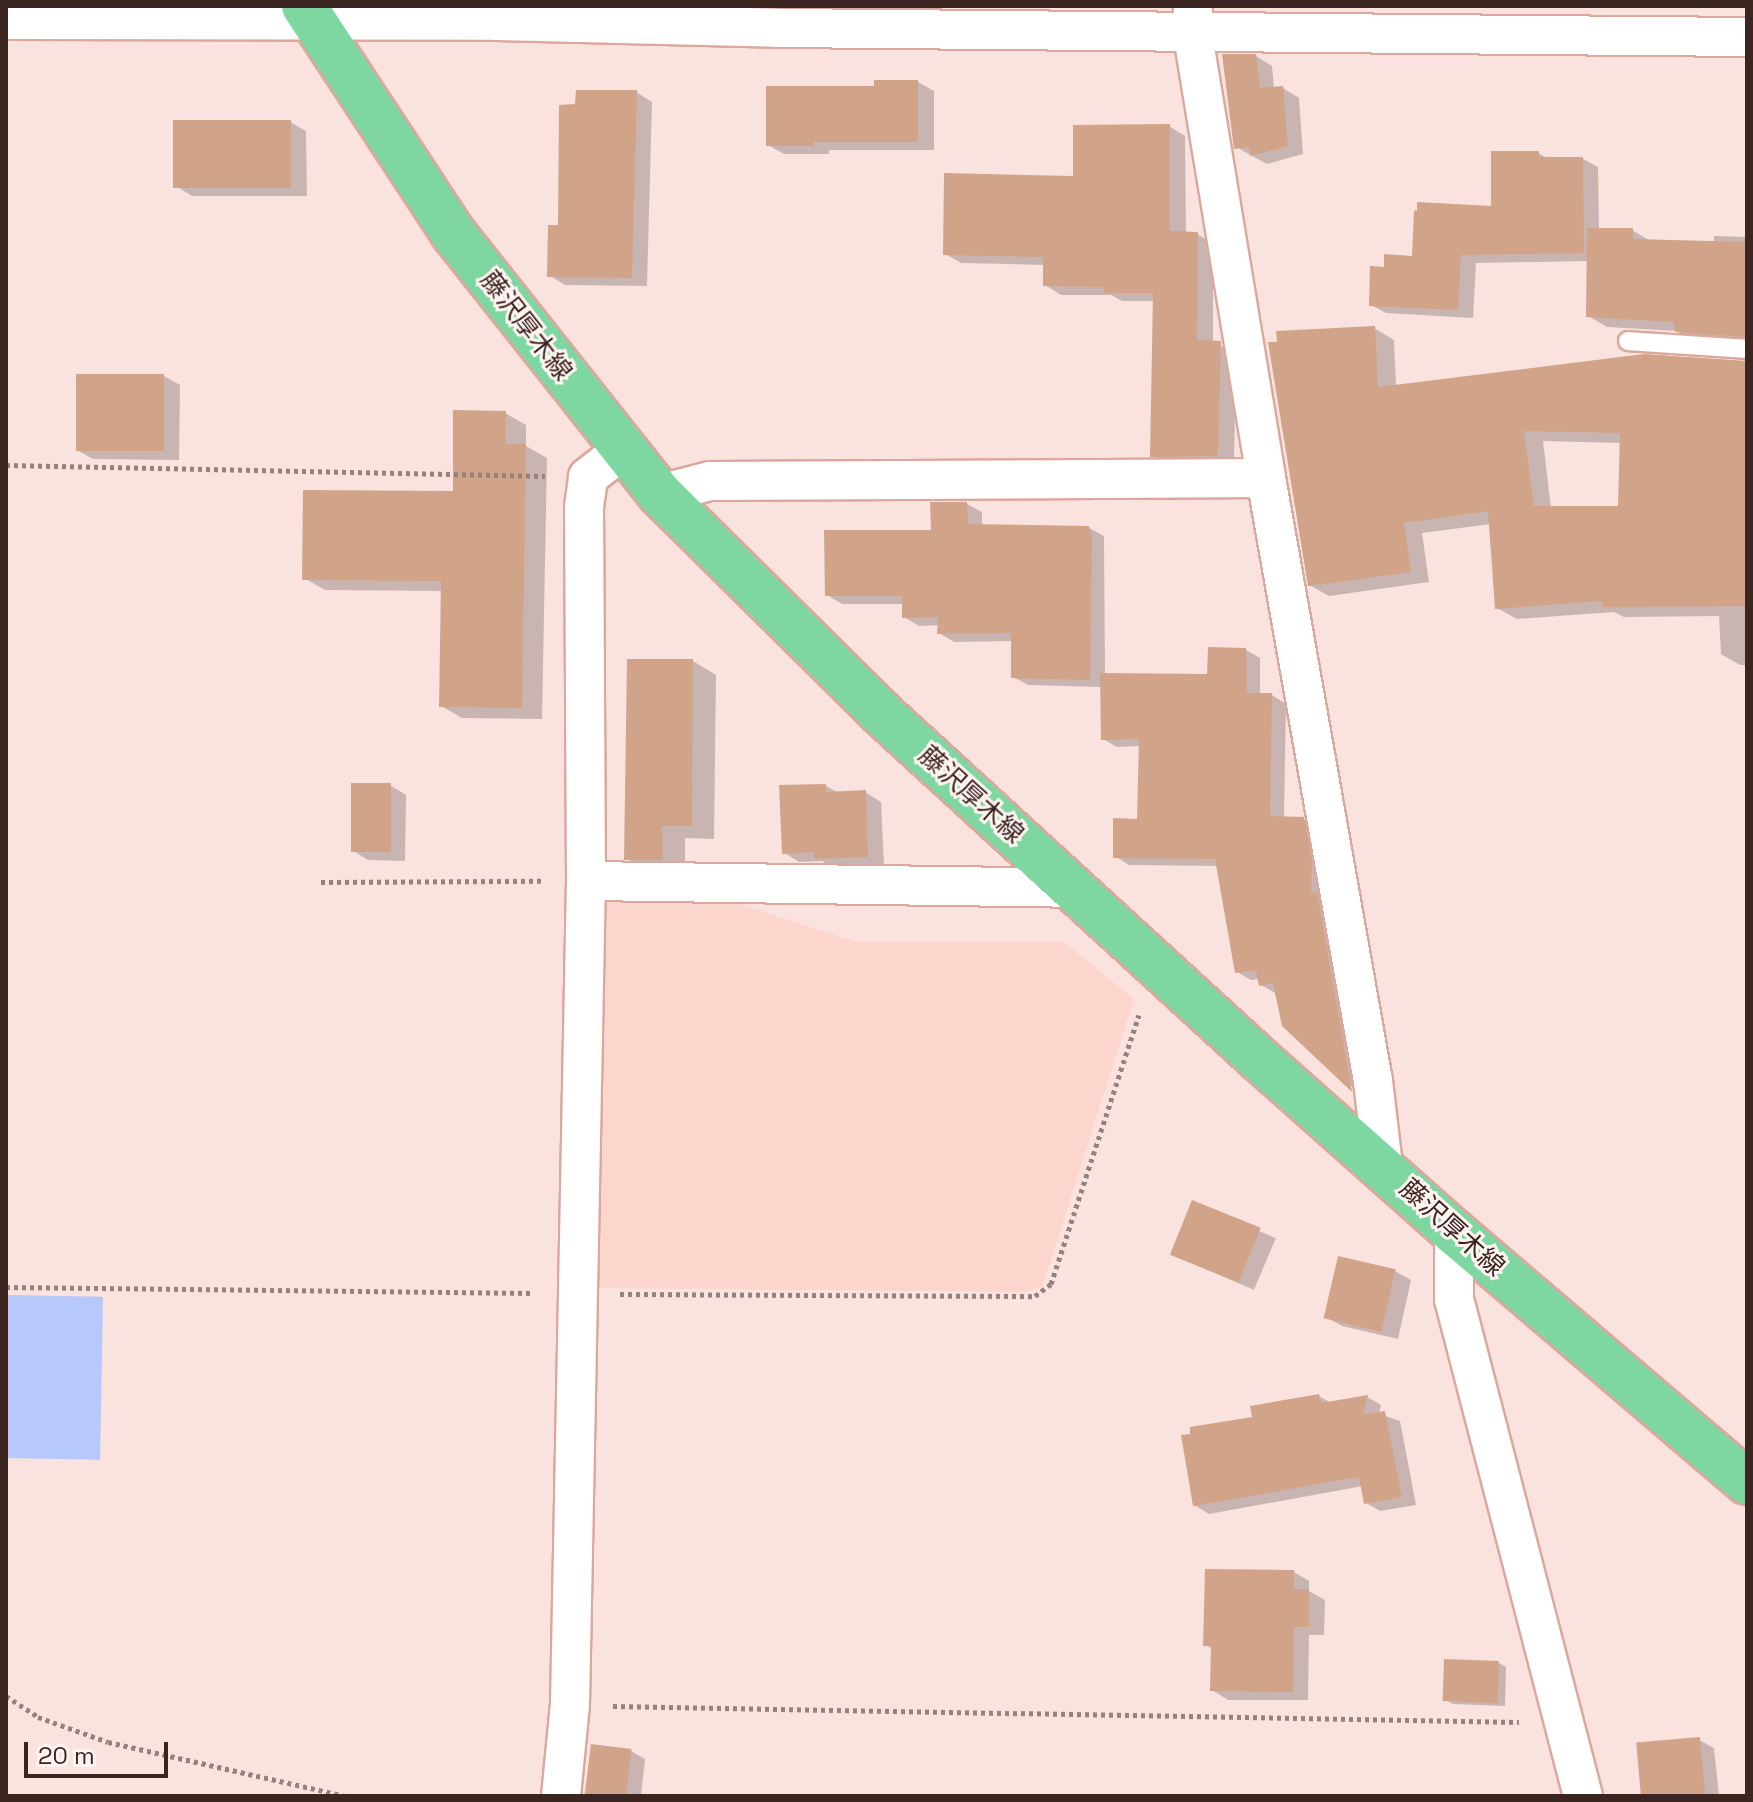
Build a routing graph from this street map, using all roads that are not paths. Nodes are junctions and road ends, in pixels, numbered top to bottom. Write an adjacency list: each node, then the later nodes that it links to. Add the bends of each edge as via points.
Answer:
1 (497, 13): 2 (street); 3 (street, via 777,28)
2 (308, 14): 4 (street); 8 (main road, 藤沢厚木線, via 453,233)
3 (1192, 18): 5 (street); 9 (street)
4 (6, 20)
5 (1747, 37)
6 (1628, 341): 7 (lane)
7 (1747, 349)
8 (624, 449): 10 (main road, 藤沢厚木線); 11 (street, via 588,477 584,507)
9 (1266, 478): 10 (street, via 710,481); 13 (street, via 1370,1065)
10 (660, 494): 12 (main road, 藤沢厚木線, via 880,712)
11 (586, 881): 12 (street); 16 (street, via 570,1705)
12 (1073, 888): 13 (main road, 藤沢厚木線)
13 (1383, 1166): 14 (main road, 藤沢厚木線)
14 (1454, 1232): 15 (main road, 藤沢厚木線); 17 (street, via 1454,1299)
15 (1747, 1482)
16 (561, 1796)
17 (1583, 1796)

